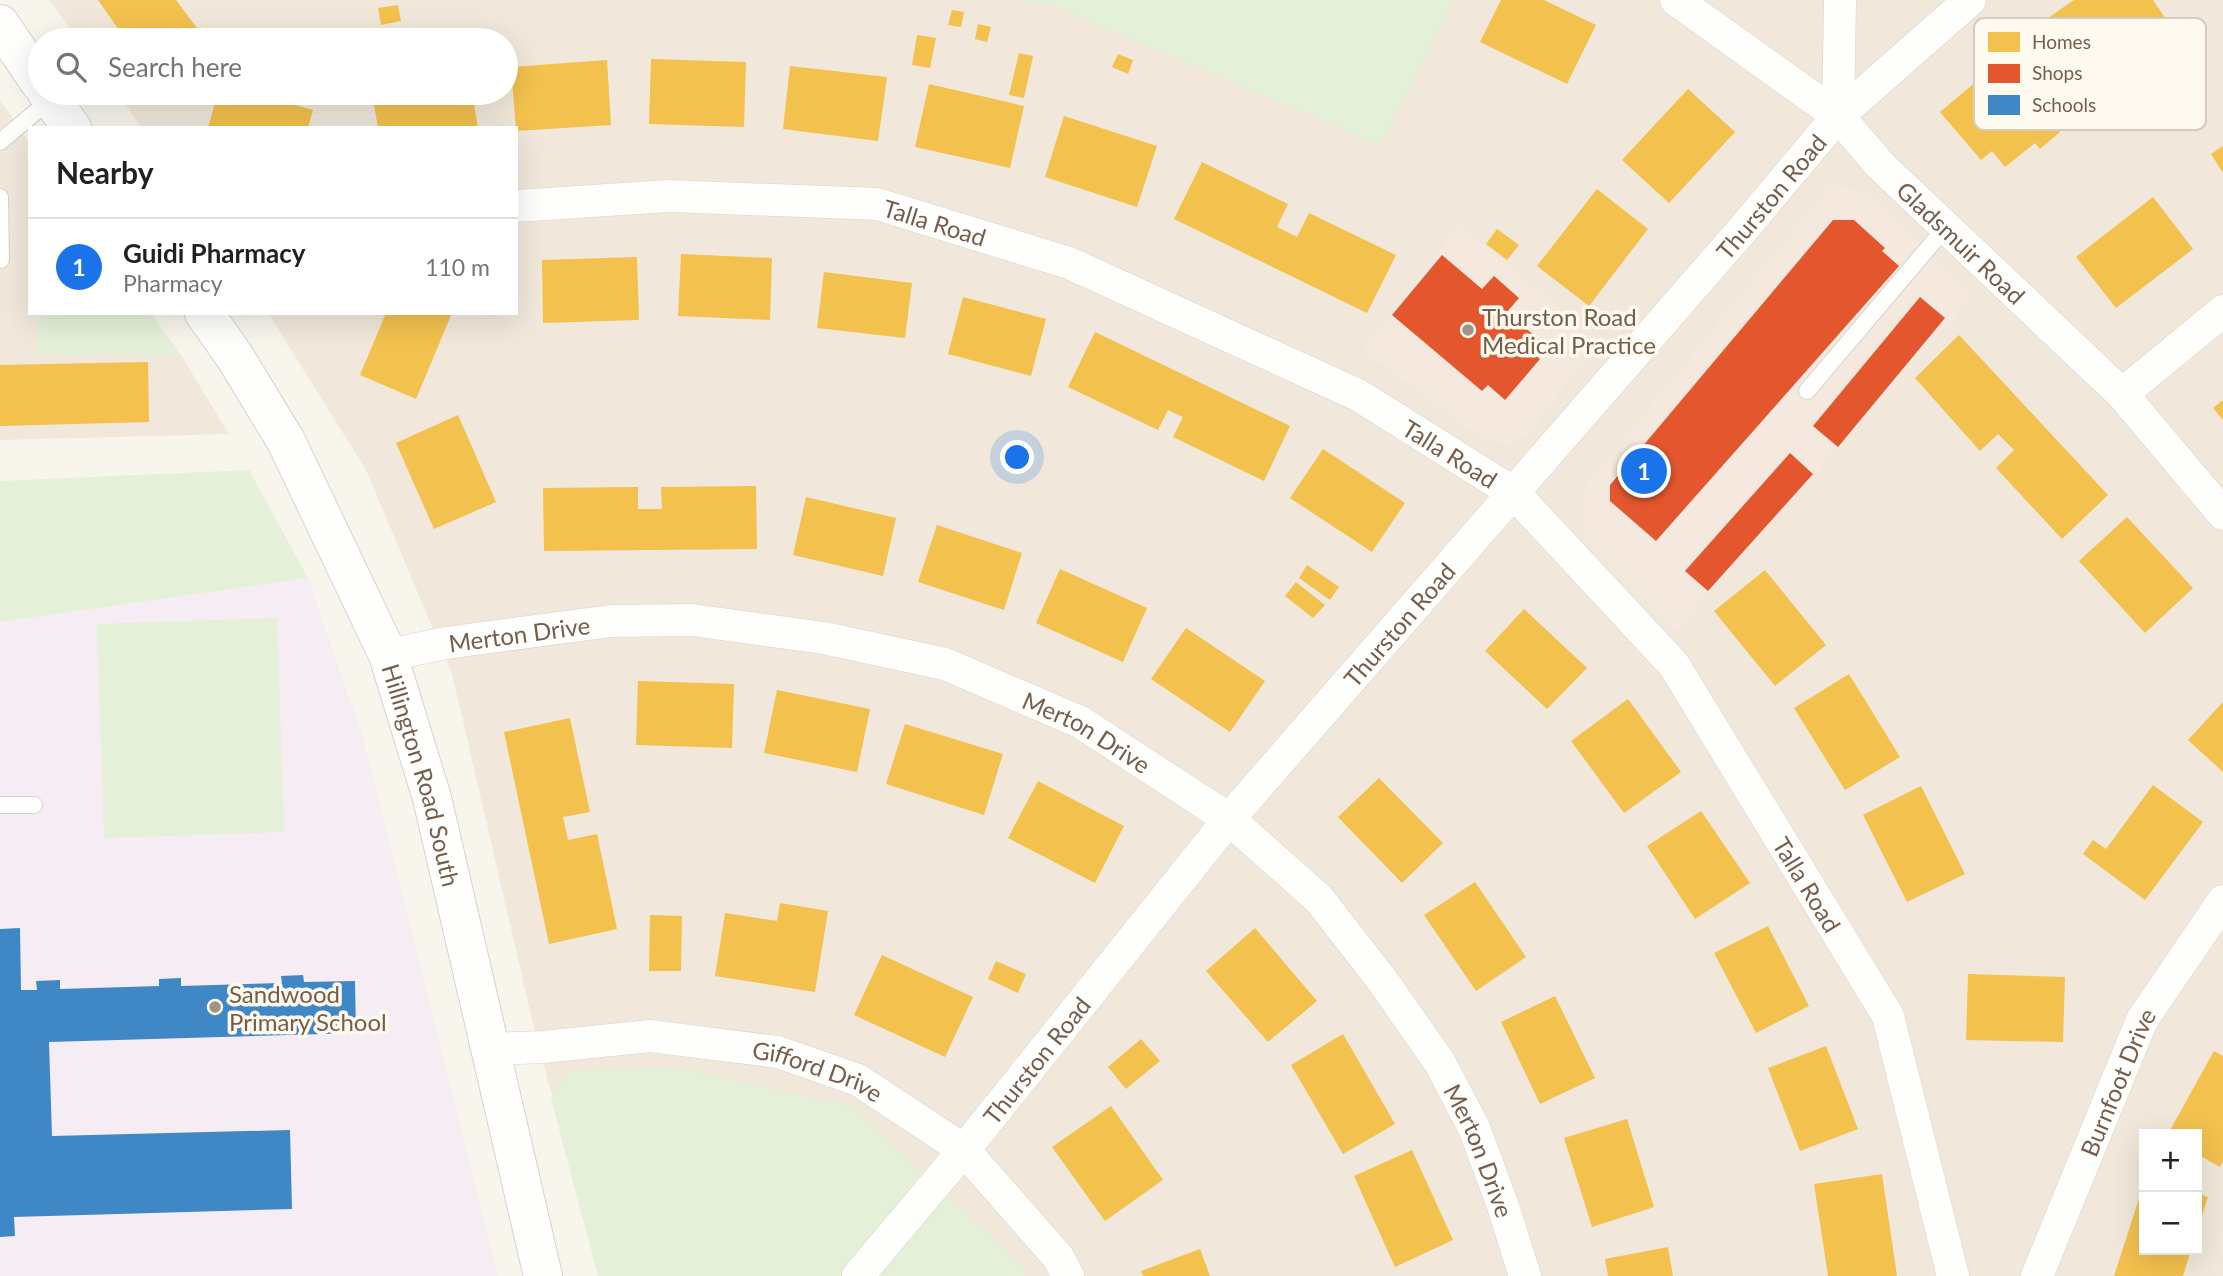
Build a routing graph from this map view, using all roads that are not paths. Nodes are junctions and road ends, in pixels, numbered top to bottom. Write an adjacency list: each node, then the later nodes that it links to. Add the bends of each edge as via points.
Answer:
1 (1676, 0): 7 (street, Gladsmuir Road)
2 (1840, 0): 7 (street)
3 (1970, 0): 7 (street, Thurston Road)
4 (0, 24): 5 (street)
5 (28, 65)
6 (46, 105): 8 (lane)
7 (1838, 116): 11 (street, Gladsmuir Road, via 1881,166); 17 (street, Thurston Road)
8 (0, 142)
9 (0, 197): 12 (lane)
10 (518, 206): 17 (street, Talla Road, via 669,196 877,204 1094,274 1358,395)
11 (1947, 228): 15 (lane); 16 (street, Gladsmuir Road)
12 (1, 260)
13 (2223, 311): 16 (street)
14 (205, 315): 19 (street, Hillington Road South, via 286,441)
15 (1807, 391)
16 (2122, 394): 18 (street, Gladsmuir Road)
17 (1514, 493): 22 (street, Thurston Road); 30 (street, Talla Road, via 1674,665 1888,1016)
18 (2223, 514)
19 (388, 655): 22 (street, Merton Drive, via 611,621 692,620 824,638 945,664 1080,722); 24 (street, Hillington Road South, via 432,798)
20 (0, 805): 21 (lane)
21 (34, 805)
22 (1229, 819): 25 (street, Thurston Road); 29 (street, Merton Drive, via 1319,899 1440,1063 1474,1128)
23 (2223, 901): 31 (street, Burnfoot Drive, via 2142,1020)
24 (492, 1049): 25 (street, Gifford Drive, via 650,1036 778,1052 858,1080); 26 (street, Hillington Road South)
25 (964, 1150): 27 (street, Thurston Road); 28 (street, Gifford Drive, via 1058,1257)
26 (543, 1276)
27 (858, 1276)
28 (1068, 1276)
29 (1525, 1276)
30 (1953, 1276)
31 (2037, 1276)

